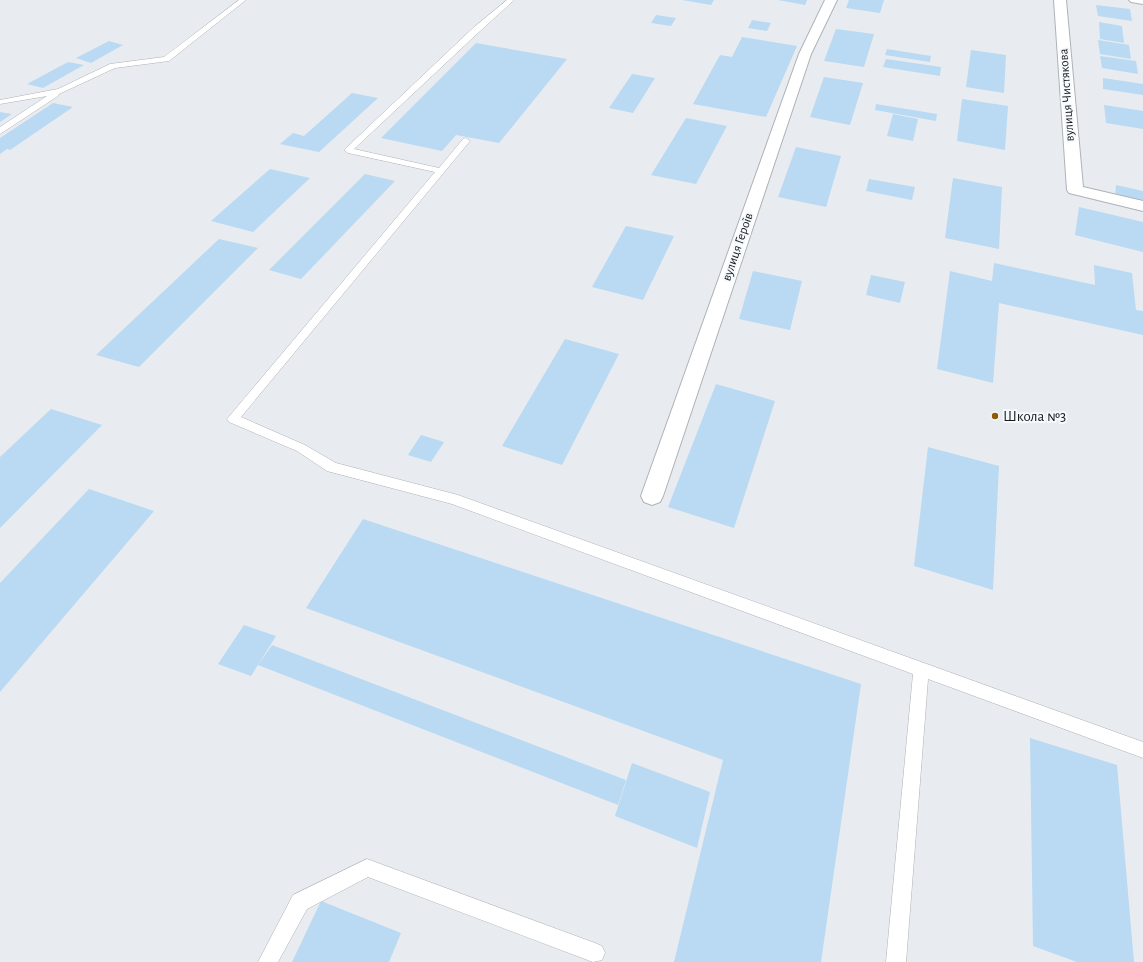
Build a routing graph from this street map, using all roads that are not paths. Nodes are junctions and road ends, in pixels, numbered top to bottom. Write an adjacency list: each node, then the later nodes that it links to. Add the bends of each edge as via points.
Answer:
1 (243, 0): 7 (lane, via 166,59 113,66)
2 (511, 0): 11 (lane, via 348,150)
3 (831, 0): 13 (street, вулиця Героїв, via 805,54)
4 (1060, 0): 12 (street, вулиця Чистякова, via 1075,190)
5 (1135, 0): 6 (street)
6 (1143, 1)
7 (60, 91): 8 (lane); 9 (lane)
8 (0, 102)
9 (0, 131)
10 (466, 141): 11 (lane)
11 (441, 171): 14 (lane, via 233,419 300,448 332,467 452,499)
12 (1143, 206)
13 (652, 496)
14 (922, 669): 15 (lane); 18 (lane)
15 (1143, 750)
16 (595, 952): 17 (lane, via 367,868 300,902)
17 (268, 962)
18 (896, 962)

